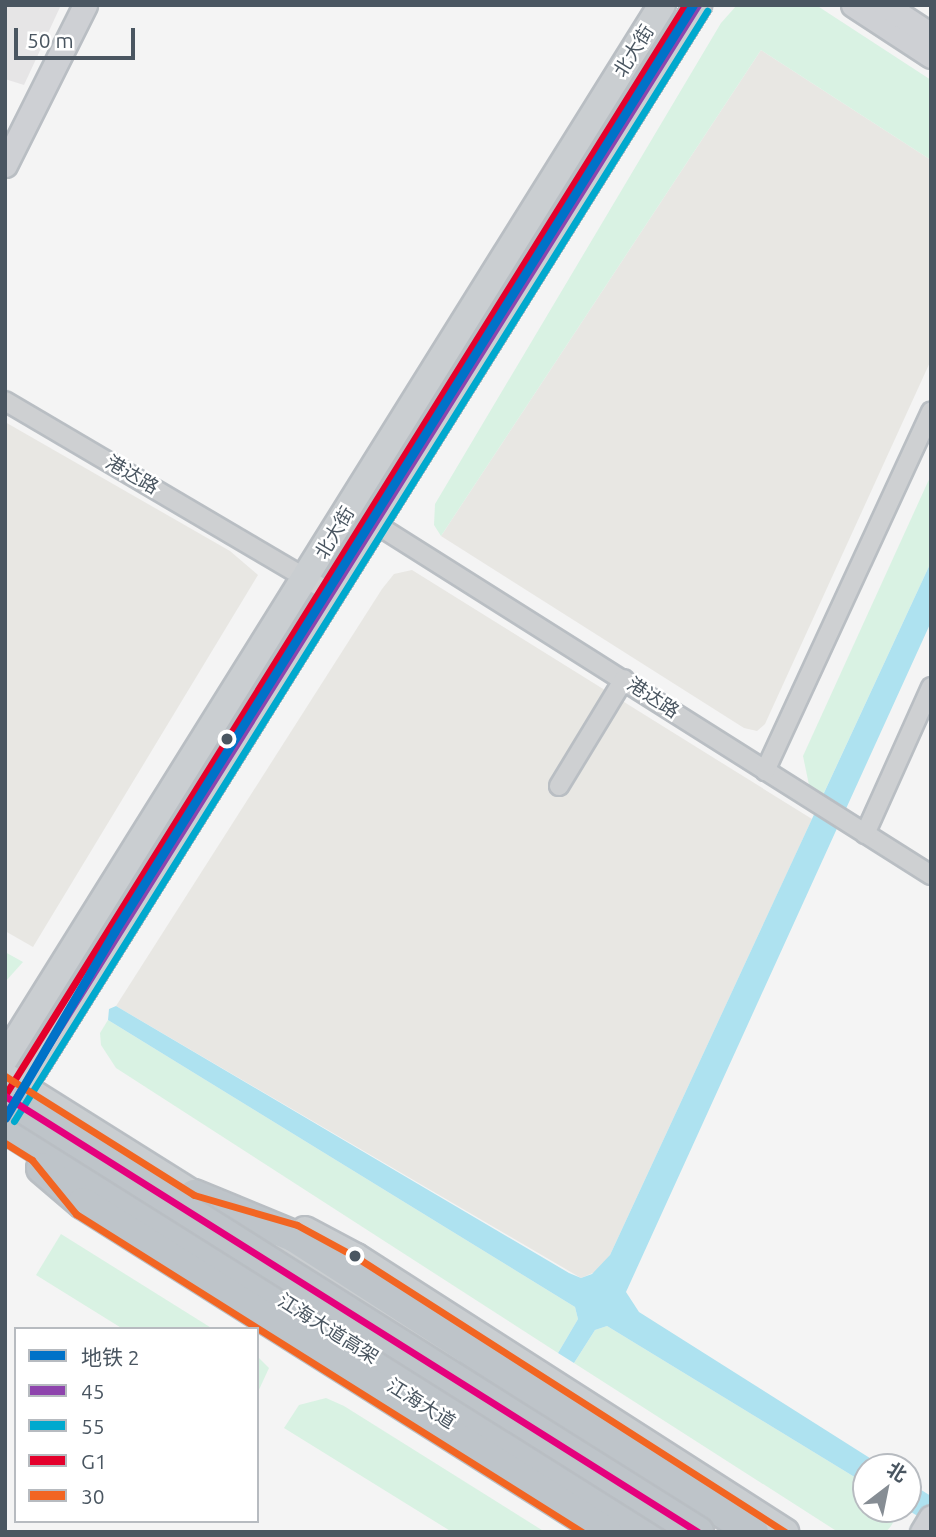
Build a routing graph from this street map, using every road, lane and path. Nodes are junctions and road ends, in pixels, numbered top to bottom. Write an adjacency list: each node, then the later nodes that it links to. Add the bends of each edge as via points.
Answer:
1 (85, 5): 8 (street)
2 (662, 5): 12 (main road, 北大街)
3 (698, 5): 11 (main road, 北大街)
4 (853, 5): 7 (street)
5 (885, 5): 6 (street)
6 (931, 35)
7 (931, 56)
8 (5, 165)
9 (5, 401): 12 (street, 港达路)
10 (931, 411): 16 (street)
11 (374, 523): 13 (main road, 北大街); 14 (street, 港达路)
12 (307, 578): 13 (street, 港达路); 20 (main road, 北大街)
13 (331, 593): 21 (main road, 北大街)
14 (624, 679): 16 (street, 港达路); 17 (street)
15 (931, 687): 18 (street)
16 (765, 771): 18 (street, 港达路)
17 (559, 786)
18 (865, 834): 19 (street, 港达路)
19 (931, 875)
20 (5, 1058)
21 (11, 1086): 22 (main road, 北大街); 26 (main road); 34 (highway, 江海大道高架, bridge)
22 (5, 1115)
23 (5, 1127): 33 (highway, 江海大道高架)
24 (5, 1143): 25 (main road, 江海大道)
25 (32, 1160): 28 (main road, via 76,1214); 31 (highway, via 83,1203); 32 (main road, 江海大道)
26 (194, 1195): 27 (highway); 35 (main road)
27 (295, 1231): 36 (highway); 37 (main road, via 368,1264)
28 (256, 1327)
29 (259, 1329): 30 (main road)
30 (582, 1532)
31 (606, 1532)
32 (624, 1532)
33 (650, 1532)
34 (698, 1532)
35 (730, 1532)
36 (753, 1532)
37 (785, 1532)

